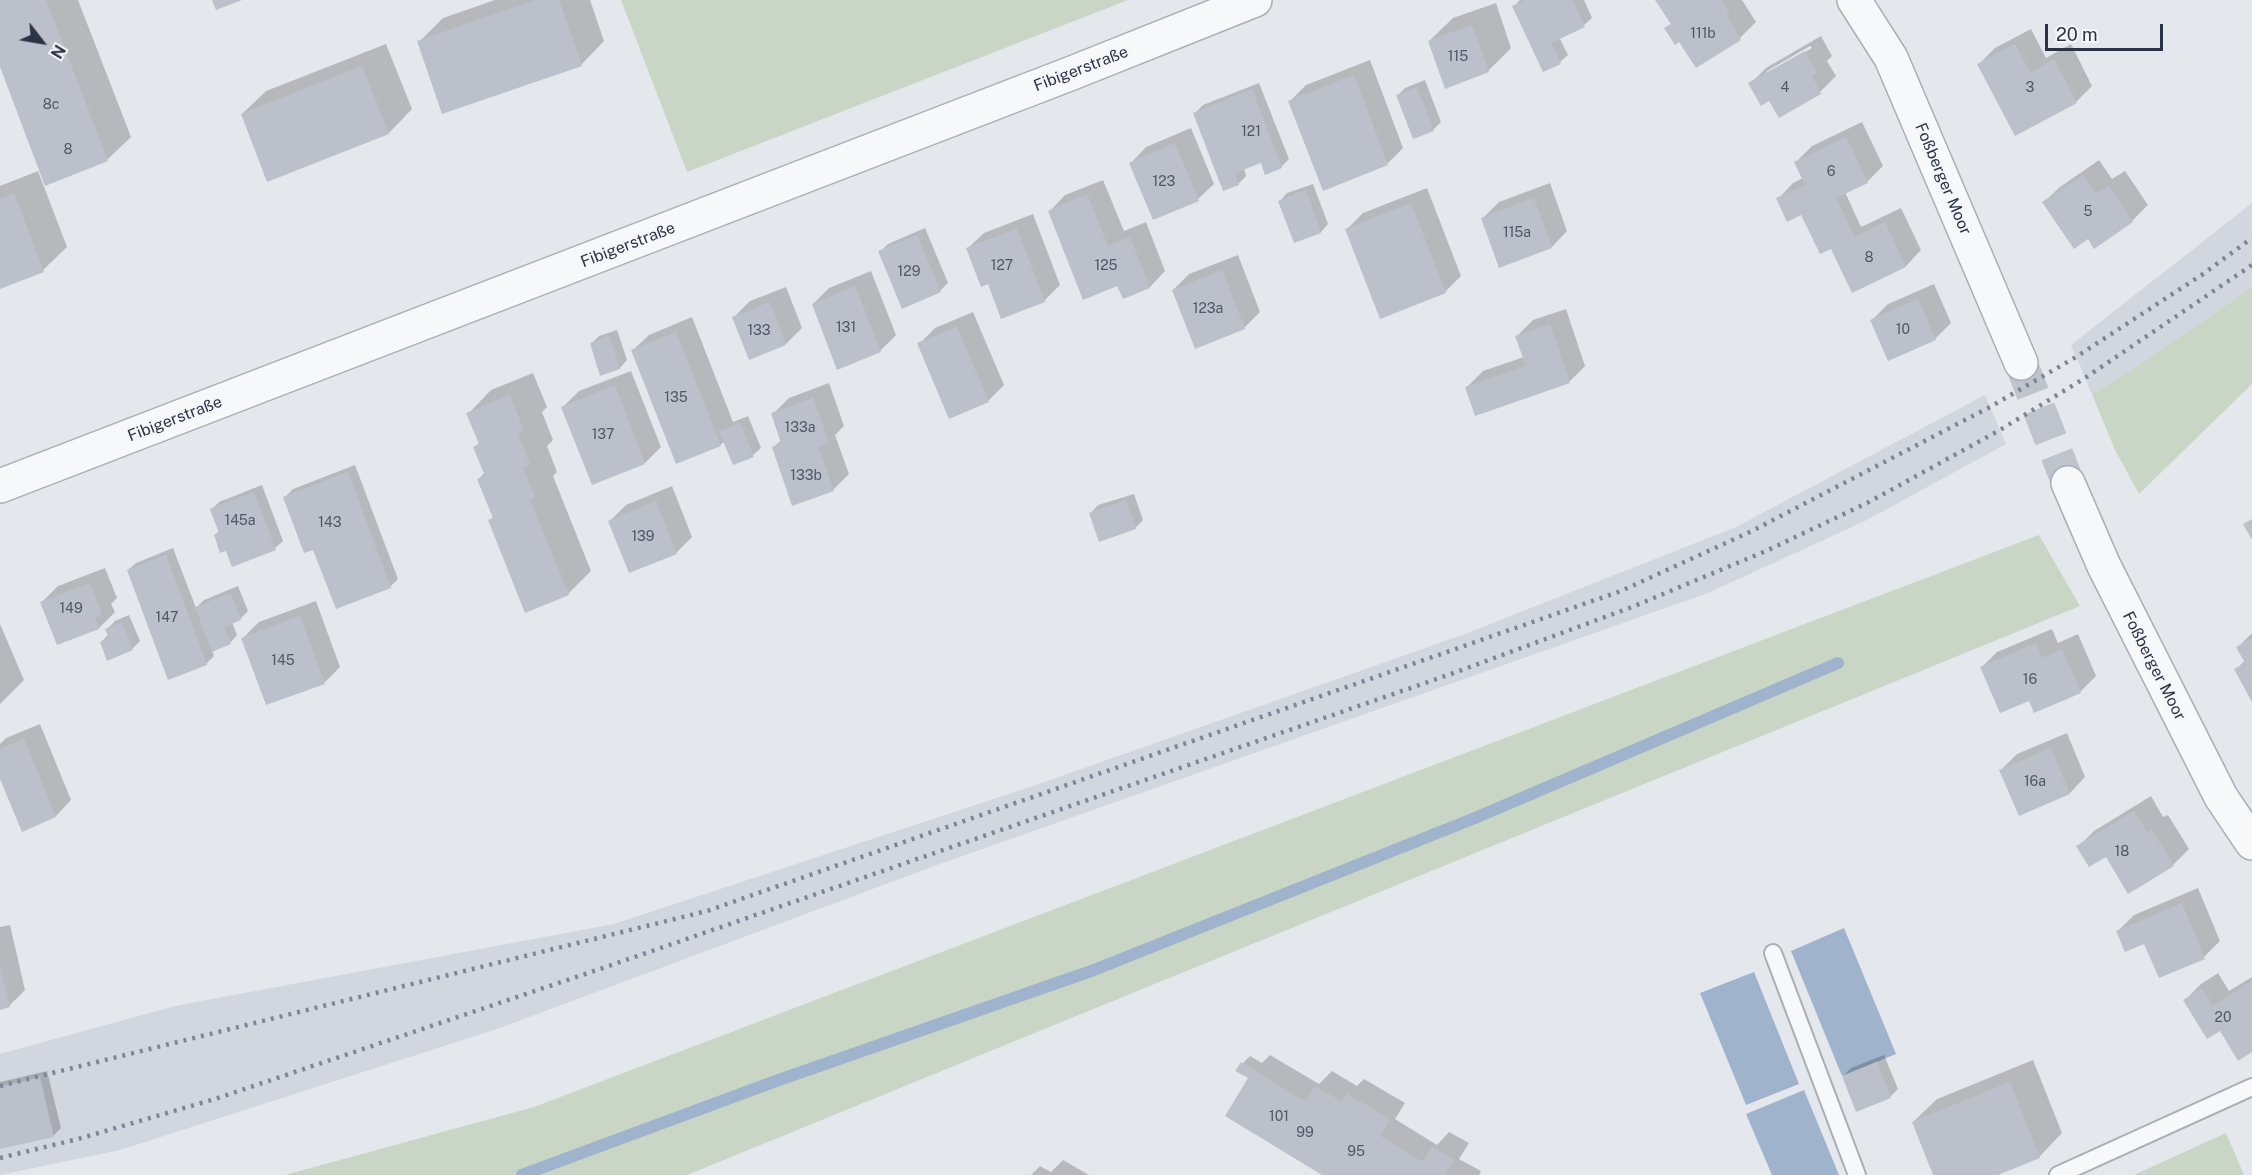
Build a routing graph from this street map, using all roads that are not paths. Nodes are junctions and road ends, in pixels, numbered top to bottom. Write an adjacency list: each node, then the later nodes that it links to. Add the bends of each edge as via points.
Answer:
1 (1255, 0): 5 (street, Fibigerstraße)
2 (1854, 0): 3 (street, Foßberger Moor, via 1891,58)
3 (2021, 363)
4 (2068, 483): 6 (street, Foßberger Moor, via 2104,566 2194,744)
5 (0, 486)
6 (2252, 843)
7 (1773, 953): 9 (lane)
8 (2252, 1087): 10 (lane)
9 (1857, 1175)
10 (2058, 1175)

